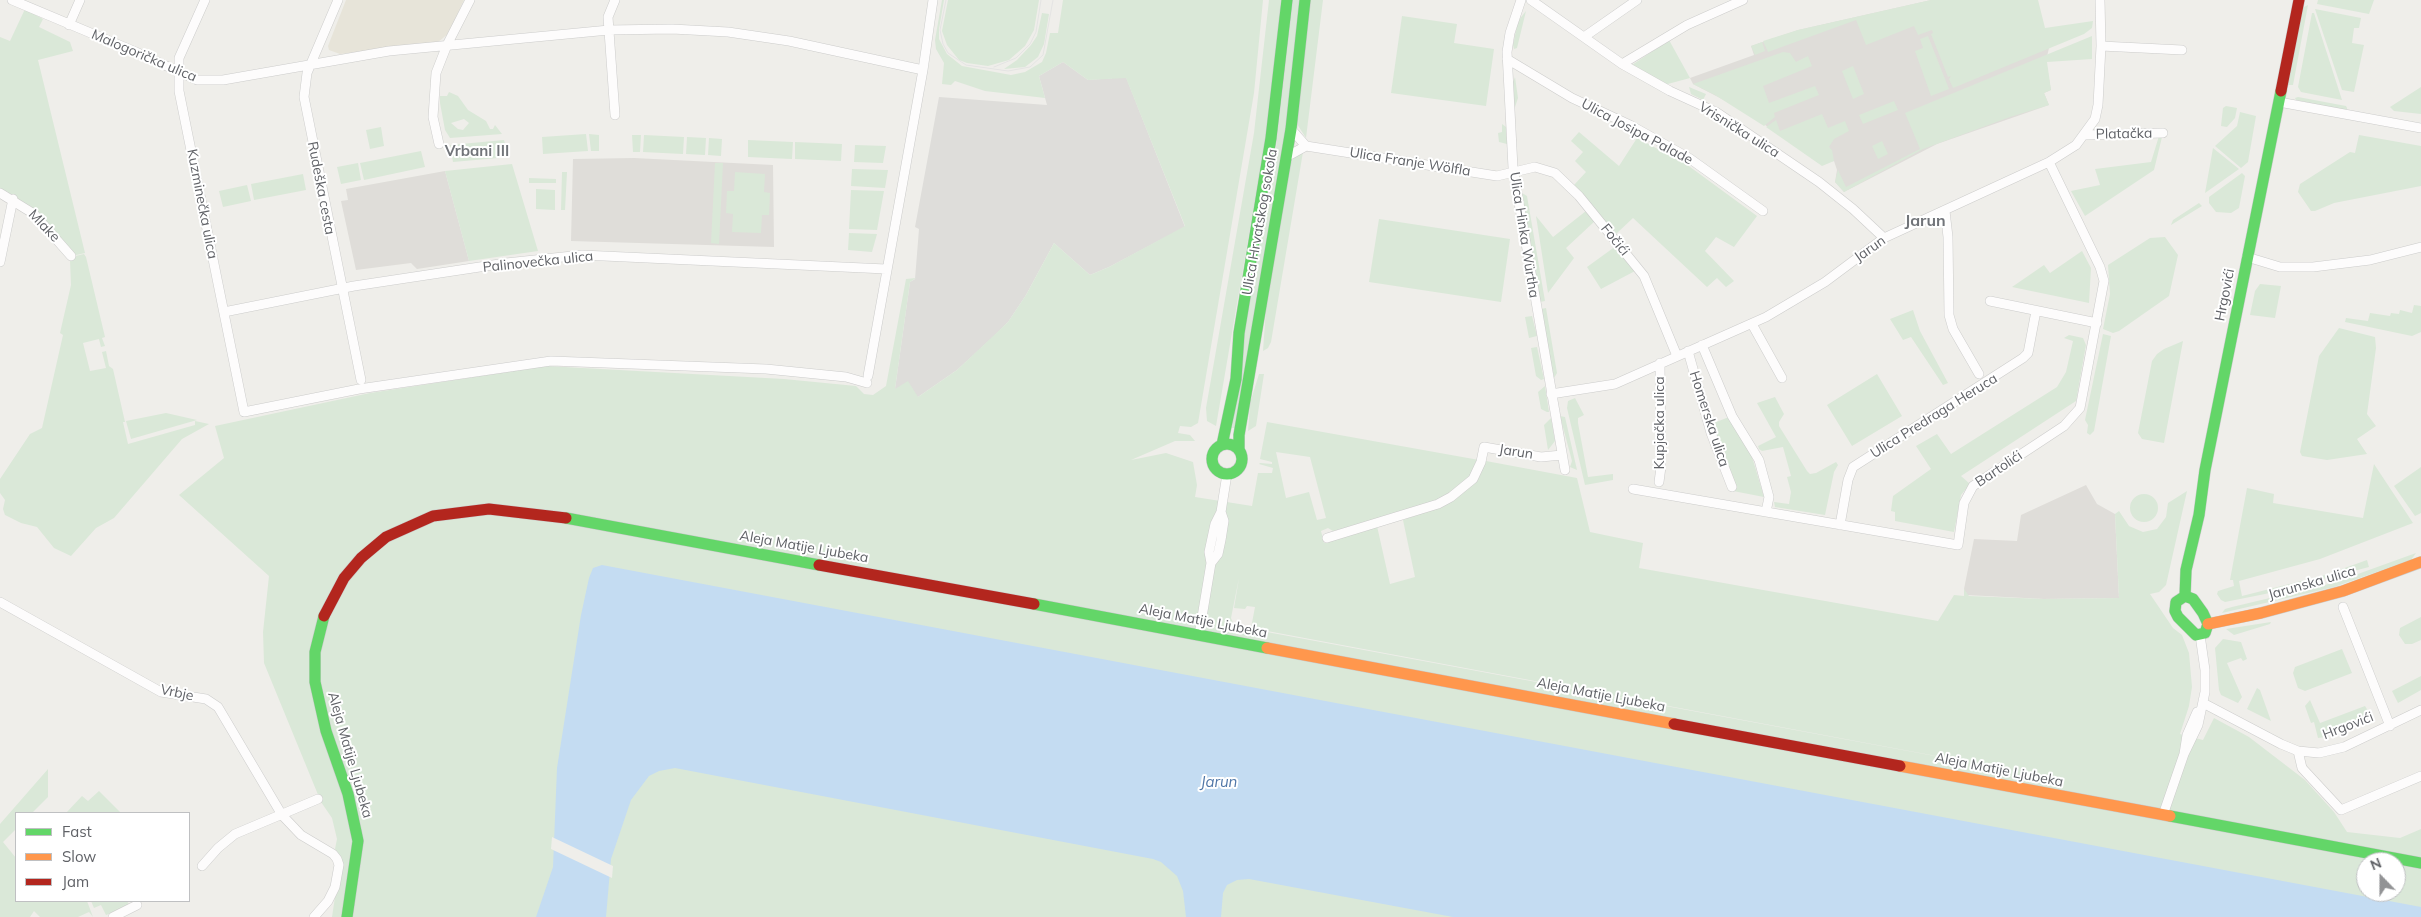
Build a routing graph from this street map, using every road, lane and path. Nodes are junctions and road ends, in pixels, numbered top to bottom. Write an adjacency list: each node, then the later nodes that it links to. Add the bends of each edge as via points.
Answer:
1 (12, 0): 16 (street, Malogorička ulica)
2 (80, 0): 16 (street)
3 (205, 0): 26 (street, Kuzminečka ulica, via 180,54)
4 (338, 0): 23 (street, Rudeška cesta)
5 (470, 0): 19 (street)
6 (615, 0): 17 (street, via 608,17)
7 (1287, 0): 62 (street, Ulica Hrvatskog sokola, via 1271,138 1239,333 1236,379)
8 (1305, 0): 30 (street, Ulica Hrvatskog sokola)
9 (1522, 0): 22 (street, Ulica Hinka Würtha, via 1510,33)
10 (1531, 0): 18 (street, Vrisnička ulica)
11 (1637, 0): 18 (street)
12 (1743, 0): 24 (street, via 1687,26)
13 (2100, 0): 20 (street, Jarun)
14 (2299, 0): 27 (street, Hrgovići)
15 (932, 1): 25 (street)
16 (69, 25): 26 (street, Malogorička ulica)
17 (609, 30): 19 (street); 25 (street, via 728,32 789,41); 28 (street)
18 (1584, 38): 24 (street, Vrisnička ulica)
19 (447, 45): 23 (street); 33 (street, via 436,73 434,93 433,116)
20 (2101, 46): 21 (street); 32 (street, Jarun, via 2098,105)
21 (2182, 50)
22 (1507, 60): 37 (street, Ulica Hinka Würtha); 40 (street, Ulica Josipa Palade, via 1572,98 1689,158)
23 (311, 64): 26 (street, Malogorička ulica, via 223,80 197,80); 48 (street, Rudeška cesta, via 304,84 304,97)
24 (1622, 64): 42 (street, Vrisnička ulica, via 1716,112 1819,182)
25 (923, 70): 47 (street)
26 (178, 73): 51 (street, Kuzminečka ulica)
27 (2279, 102): 29 (street); 45 (street, Hrgovići)
28 (615, 115)
29 (2421, 128)
30 (1291, 129): 34 (street); 35 (street, Ulica Hrvatskog sokola)
31 (2163, 133): 32 (street, Platačka)
32 (2086, 135): 36 (street, Jarun)
33 (439, 144)
34 (1306, 146): 35 (street); 37 (street, Ulica Franje Wölfla, via 1497,176)
35 (1286, 157): 63 (street, Ulica Hrvatskog sokola)
36 (2049, 162): 41 (street, Jarun); 52 (street, Bartolići, via 2100,266 2104,281)
37 (1514, 172): 56 (street, Fočići, via 1539,167 1555,173 1579,196 1644,276); 61 (street, Ulica Hinka Würtha)
38 (0, 192): 39 (street, Mlake)
39 (13, 199): 44 (street, Mlake, via 44,223); 46 (street, Mlake)
40 (1763, 211)
41 (1946, 211): 42 (street, Jarun); 58 (street, via 1949,315)
42 (1884, 238): 53 (street, Jarun, via 1817,287)
43 (2421, 247): 45 (street, via 2370,260 2313,268 2280,266)
44 (71, 256)
45 (2247, 257): 74 (street, Hrgovići, via 2186,570)
46 (0, 262)
47 (886, 269): 48 (street, Palinovečka ulica, via 582,255); 51 (street, Kuzminečka ulica, via 868,380 766,369 551,361 359,389 244,412)
48 (341, 288): 51 (street, Palinovečka ulica); 60 (street, Rudeška cesta)
49 (1990, 301): 50 (street)
50 (2036, 311): 52 (street); 71 (street, Ulica Predraga Heruca, via 2028,353 2023,358 1853,467)
51 (224, 312)
52 (2097, 323): 71 (street, Bartolići, via 2080,408 2064,426 1973,486 1964,503 1958,545)
53 (1752, 324): 54 (street, Jarun); 59 (street)
54 (1702, 345): 55 (street, Jarun); 70 (street, via 1732,416 1759,460 1769,497)
55 (1688, 351): 56 (street, Jarun); 68 (street, Homerska ulica, via 1711,432)
56 (1677, 356): 57 (street, Jarun)
57 (1660, 363): 61 (street, Jarun, via 1615,384); 67 (street, Kupjačka ulica)
58 (1979, 374)
59 (1782, 378)
60 (361, 380)
61 (1551, 394): 64 (street, Ulica Hinka Würtha)
62 (1222, 445): 63 (street, via 1231,444); 66 (street, via 1215,450 1213,464)
63 (1239, 449): 66 (street, via 1241,465)
64 (1562, 456): 65 (street, Ulica Hinka Würtha); 72 (street, Jarun, via 1484,447 1473,479 1451,497 1438,504)
65 (1565, 470)
66 (1227, 474): 78 (street, via 1221,512 1209,552 1211,563)
67 (1659, 482)
68 (1732, 487)
69 (1633, 489): 70 (street, Bartolići)
70 (1766, 512): 71 (street, Bartolići)
71 (1840, 525)
72 (1327, 538)
73 (2421, 562): 77 (street, Jarunska ulica, via 2325,597)
74 (2185, 596): 77 (street, via 2197,603); 79 (street, Hrgovići, via 2178,599 2175,611 2187,628)
75 (0, 602): 86 (street, Vrbje, via 161,692 214,703)
76 (2343, 607): 82 (street)
77 (2208, 624): 79 (street, via 2207,630)
78 (1199, 635): 87 (street, Aleja Matije Ljubeka); 93 (street, Aleja Matije Ljubeka, via 542,514 489,509 433,516 386,538 361,558 337,588 319,631 314,664 318,702 348,794 358,840)
79 (2200, 635): 80 (street, via 2205,681)
80 (2203, 703): 83 (street, Hrgovići); 87 (street, via 2187,735 2184,754)
81 (2421, 710): 82 (street, Hrgovići)
82 (2390, 726): 83 (street, Hrgovići, via 2331,751)
83 (2298, 751): 84 (street, via 2302,768 2341,810)
84 (2421, 776)
85 (318, 798): 86 (street)
86 (282, 814): 89 (street, via 235,834); 92 (street, Vrbje, via 301,835 333,854 339,865 332,894)
87 (2163, 816): 88 (street, Aleja Matije Ljubeka)
88 (2421, 863)
89 (202, 866)
90 (137, 906): 91 (street)
91 (113, 917)
92 (314, 917)
93 (347, 917)

